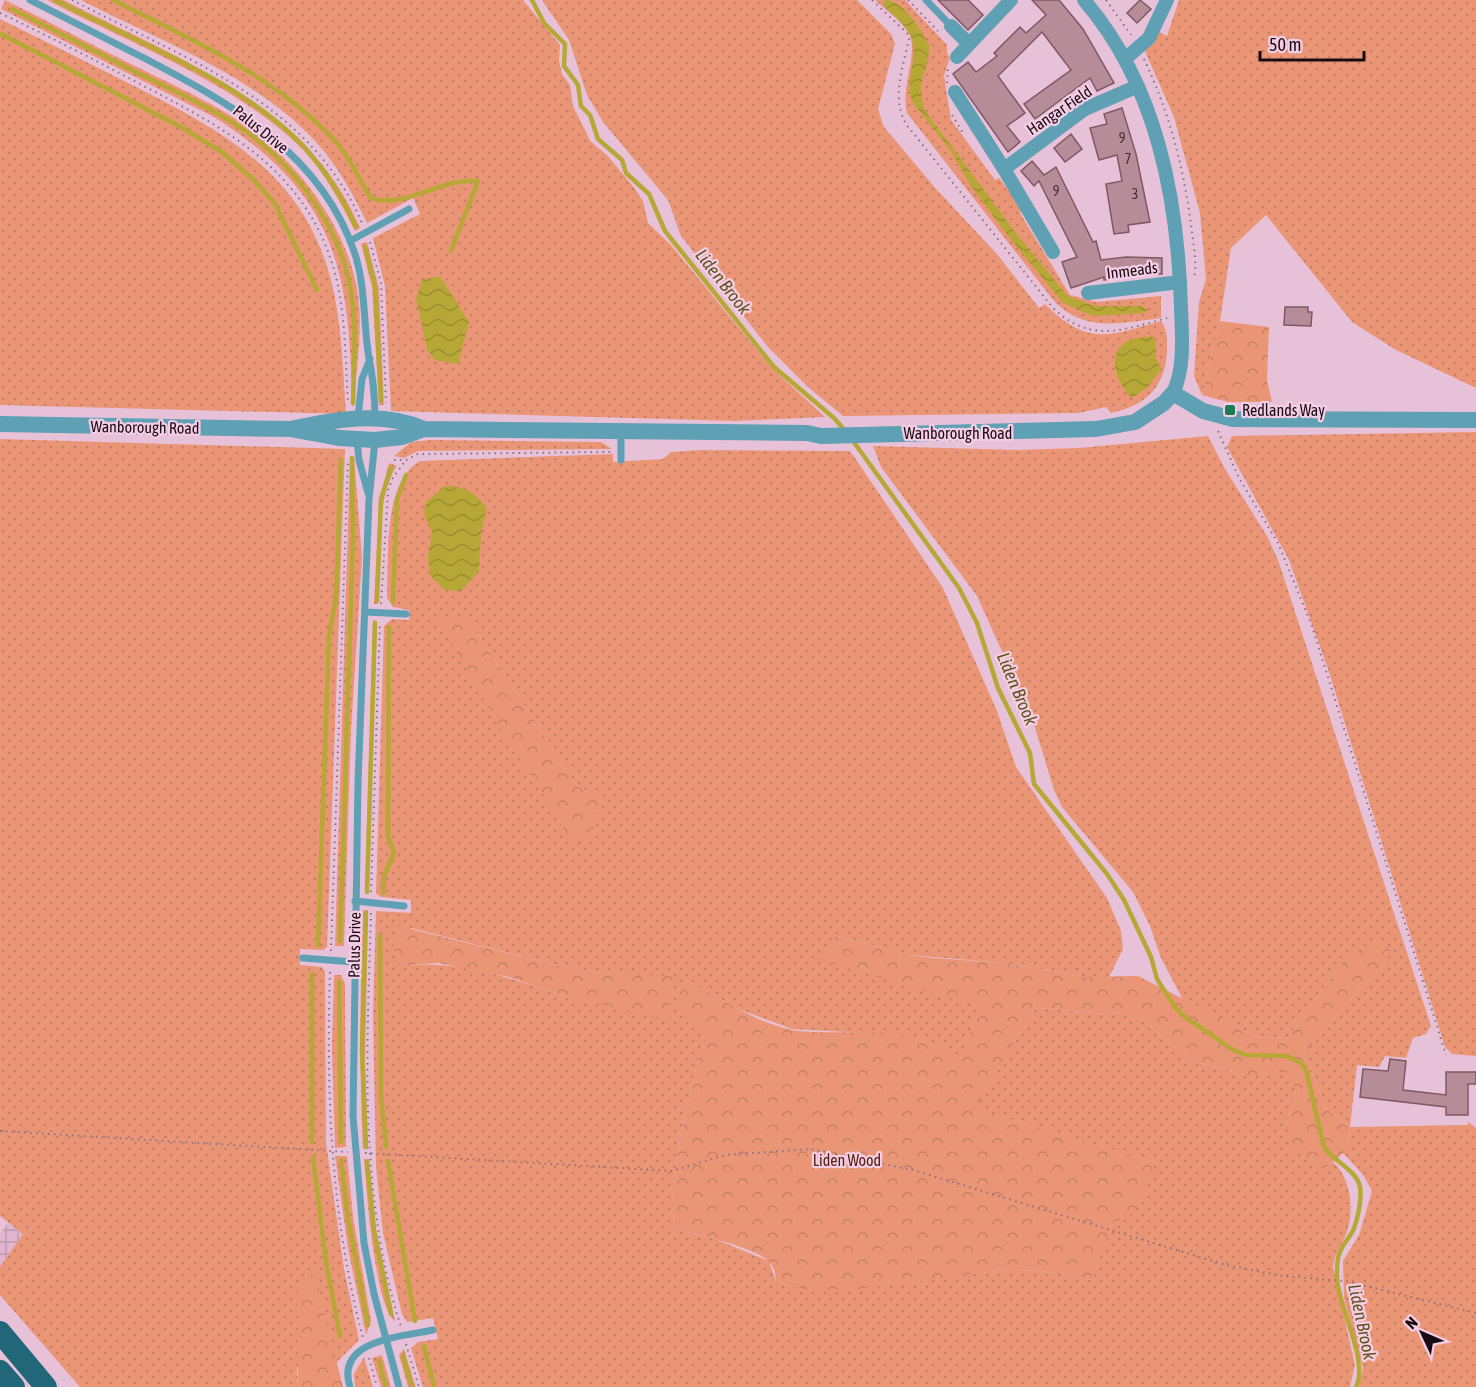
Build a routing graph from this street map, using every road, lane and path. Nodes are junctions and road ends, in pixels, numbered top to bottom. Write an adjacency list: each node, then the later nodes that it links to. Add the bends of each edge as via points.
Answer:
1 (30, 0): 19 (lane, Palus Drive, via 190,81 250,118 299,162 339,218)
2 (72, 0): 18 (path, via 222,76 280,115 337,176)
3 (872, 0): 23 (path, via 909,39 897,93 906,124 1053,308 1076,326 1094,332)
4 (908, 0): 10 (path)
5 (926, 0): 10 (lane)
6 (1011, 0): 11 (street)
7 (1084, 0): 13 (street)
8 (1167, 0): 13 (street, via 1149,38)
9 (0, 13): 26 (path, via 210,121 244,142 275,170 314,222 332,263)
10 (945, 29): 11 (street)
11 (969, 44): 12 (street)
12 (957, 57)
13 (1125, 58): 14 (street)
14 (1138, 86): 16 (street, Hangar Field, via 1085,109); 21 (street, via 1166,169)
15 (955, 92): 16 (street)
16 (1004, 169): 20 (street)
17 (409, 209): 18 (lane)
18 (366, 231): 19 (lane); 27 (path, via 381,283)
19 (350, 241): 24 (lane, Palus Drive, via 362,277)
20 (1053, 252)
21 (1180, 282): 22 (street, Inmeads); 23 (street)
22 (1088, 293)
23 (1181, 314): 25 (street, via 1181,368)
24 (369, 359): 26 (lane, Palus Drive); 27 (lane, Palus Drive)
25 (1173, 393): 28 (street, via 1203,411 1233,419); 32 (street, Wanborough Road, via 1135,422 1096,429 831,435)
26 (353, 414): 27 (street, Wanborough Road); 30 (street, Wanborough Road); 35 (street, Palus Drive)
27 (381, 414): 31 (street, Wanborough Road); 33 (street, Palus Drive)
28 (1476, 420)
29 (0, 424): 30 (street, Wanborough Road)
30 (290, 429): 35 (street, Wanborough Road)
31 (424, 429): 32 (street, Wanborough Road); 33 (street, Wanborough Road)
32 (621, 431): 36 (lane)
33 (375, 440): 35 (street, Wanborough Road); 40 (lane, Palus Drive)
34 (1221, 440): 50 (path, via 1278,543 1312,626)
35 (352, 445): 40 (lane, Palus Drive); 48 (path)
36 (621, 451): 38 (path, via 418,454); 39 (lane)
37 (394, 460): 38 (path)
38 (406, 460): 42 (path, via 388,491)
39 (621, 460)
40 (369, 499): 41 (lane, Palus Drive)
41 (365, 612): 42 (lane); 44 (lane, Palus Drive)
42 (380, 613): 43 (lane); 45 (path)
43 (406, 614)
44 (355, 901): 45 (lane); 49 (lane, Palus Drive)
45 (371, 903): 46 (lane); 54 (path)
46 (404, 906)
47 (303, 958): 48 (lane)
48 (331, 960): 49 (lane); 52 (path)
49 (353, 962): 53 (lane, Palus Drive)
50 (1446, 1054)
51 (0, 1131): 52 (path)
52 (332, 1151): 53 (path); 60 (path, via 351,1281)
53 (354, 1152): 54 (path); 59 (lane, Palus Drive, via 364,1243)
54 (370, 1153): 55 (path, via 672,1171 725,1155 812,1149 913,1170 1226,1265 1283,1276 1343,1281); 58 (path, via 378,1224 393,1304)
55 (1476, 1313)
56 (433, 1330): 58 (lane)
57 (0, 1332): 63 (highway)
58 (404, 1336): 59 (lane); 67 (path)
59 (385, 1340): 60 (lane); 66 (lane, Palus Drive)
60 (366, 1347): 64 (lane, via 351,1357 346,1371); 65 (path)
61 (0, 1371): 62 (highway)
62 (14, 1387)
63 (46, 1387)
64 (350, 1387)
65 (377, 1387)
66 (399, 1387)
67 (419, 1387)

